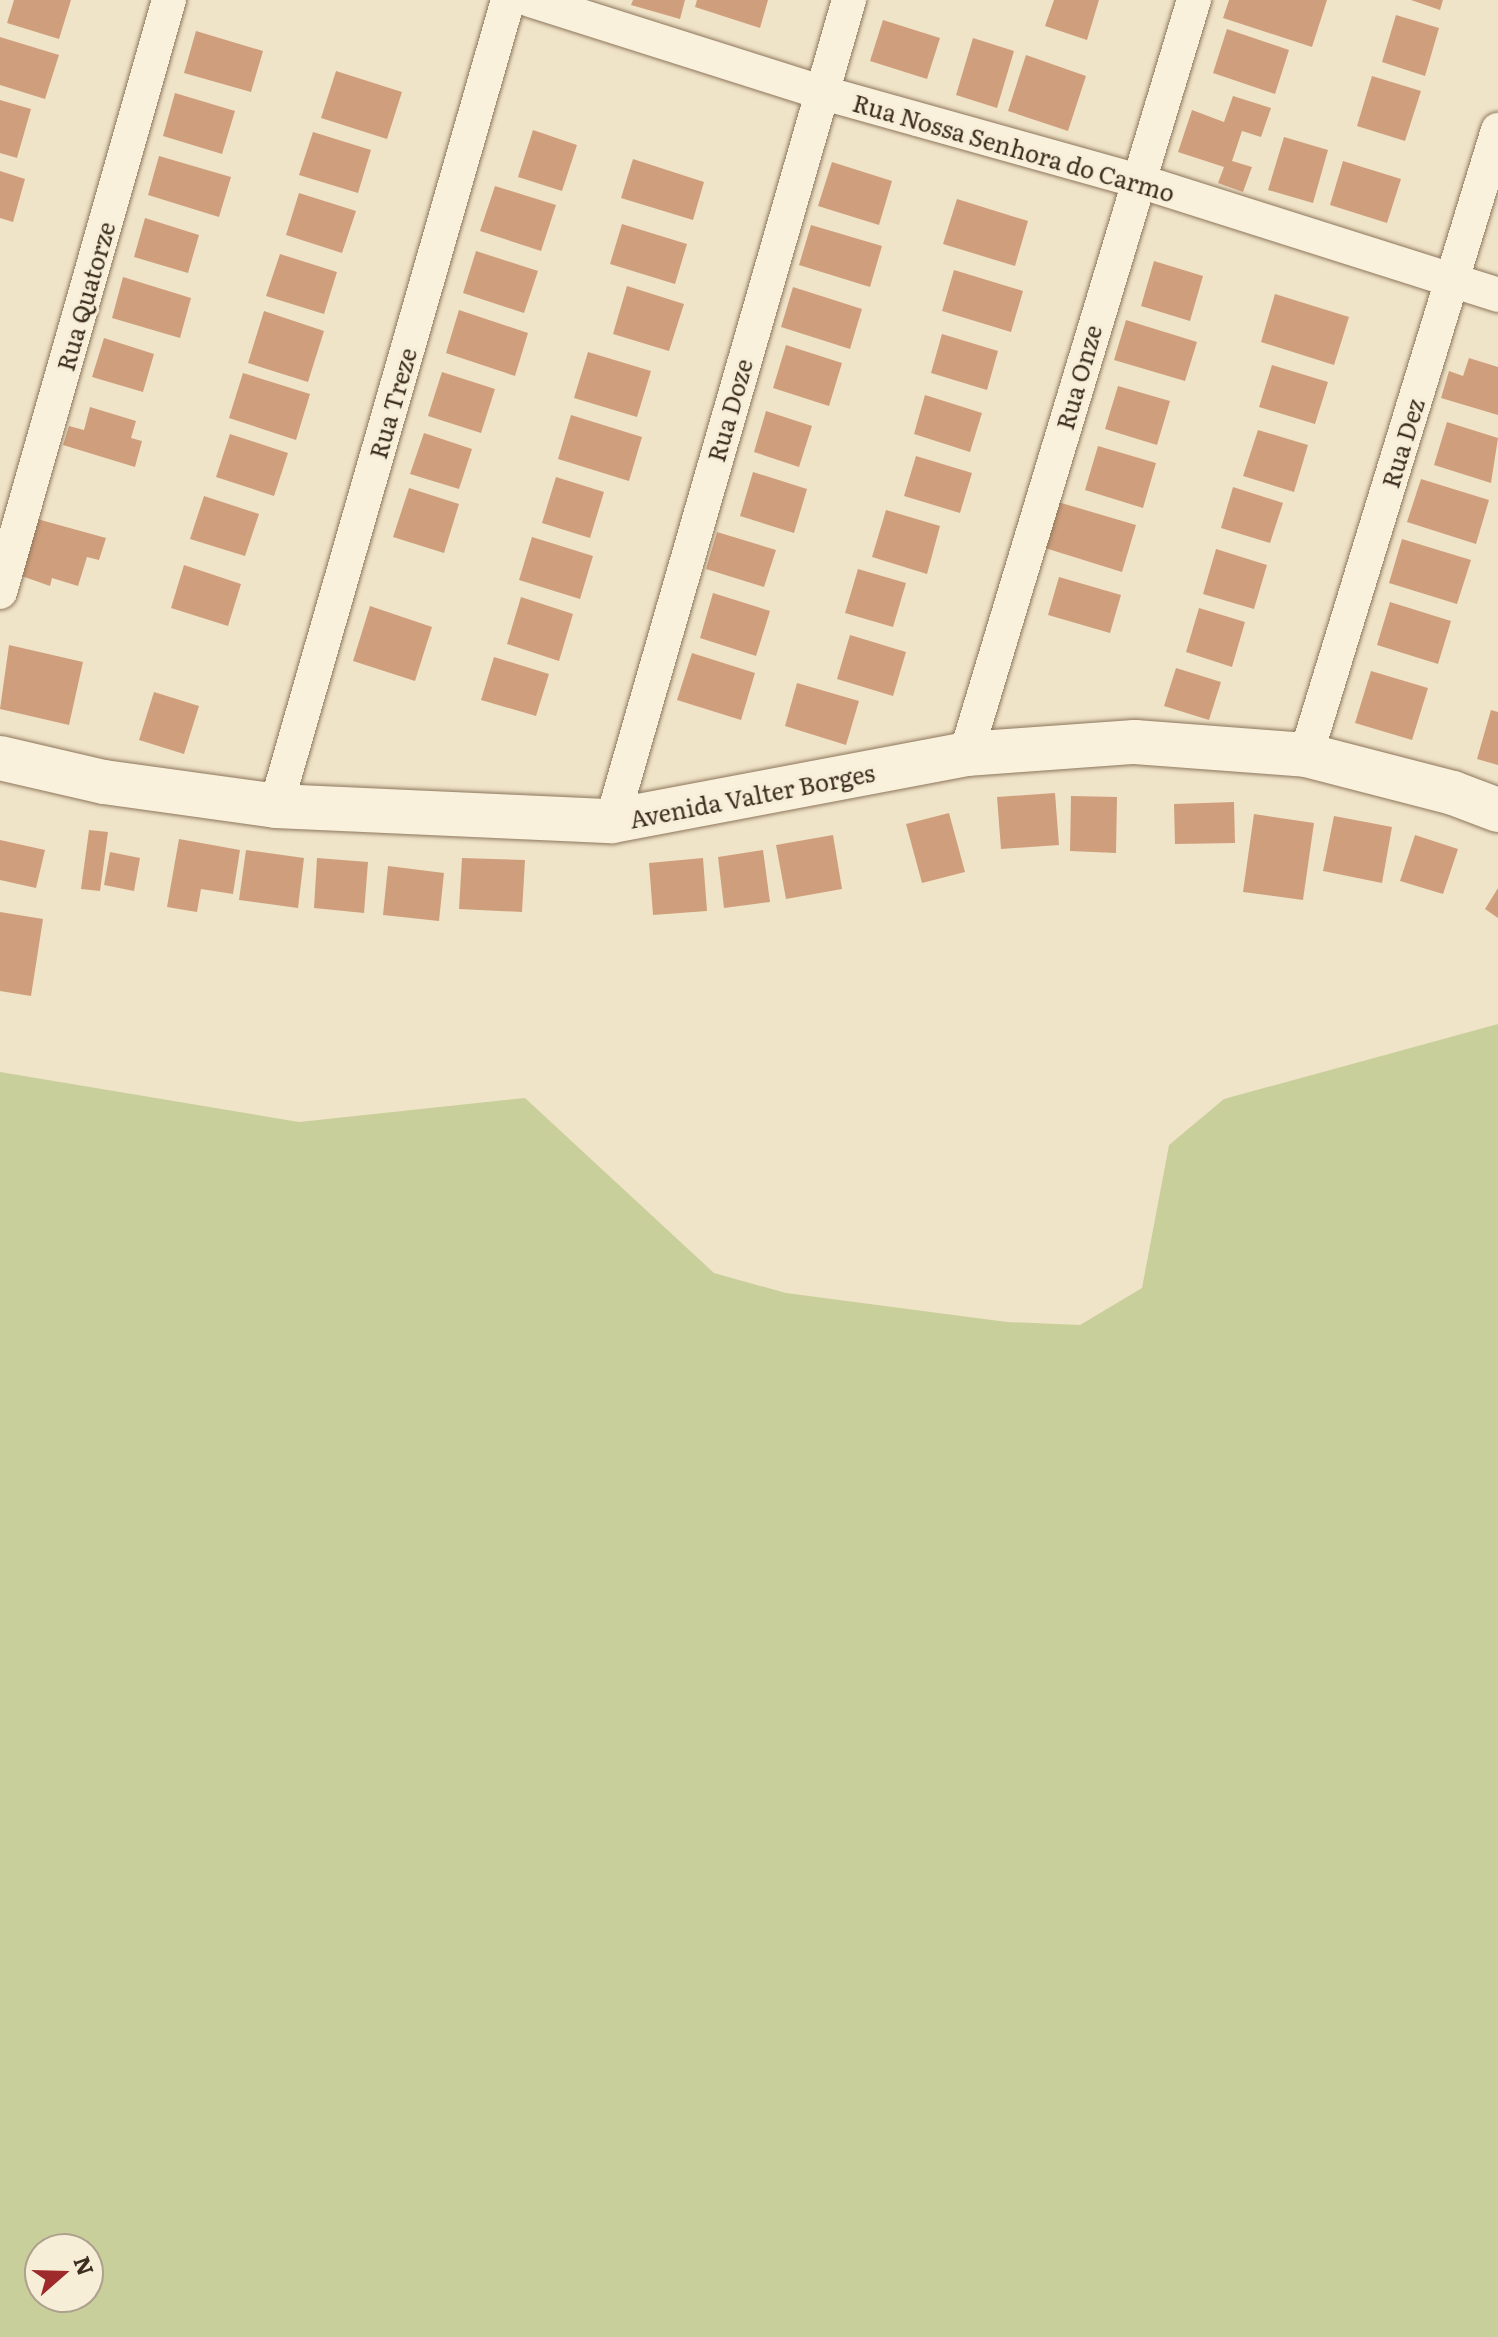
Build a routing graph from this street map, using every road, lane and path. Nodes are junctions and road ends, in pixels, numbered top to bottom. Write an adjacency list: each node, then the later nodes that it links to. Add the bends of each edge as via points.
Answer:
1 (169, 0): 11 (street, Rua Quatorze)
2 (508, 0): 15 (street, Rua Treze)
3 (530, 0): 6 (street, Rua Nossa Senhora do Carmo)
4 (849, 0): 6 (street, Rua Doze)
5 (1194, 0): 8 (street, Rua Onze)
6 (820, 92): 8 (street, Rua Nossa Senhora do Carmo); 17 (street, Rua Doze)
7 (1498, 130): 9 (street, Rua Dez)
8 (1136, 180): 9 (street, Rua Nossa Senhora do Carmo); 12 (street, Rua Onze)
9 (1451, 281): 10 (street, Rua Nossa Senhora do Carmo); 13 (street, Rua Dez)
10 (1498, 295)
11 (0, 592)
12 (966, 754): 13 (street, Avenida Valter Borges, via 1135,742); 17 (street, Avenida Valter Borges)
13 (1306, 755): 16 (street, Avenida Valter Borges)
14 (0, 758): 15 (street, Avenida Valter Borges, via 104,782)
15 (276, 806): 17 (street, Avenida Valter Borges)
16 (1498, 810)
17 (612, 821)

